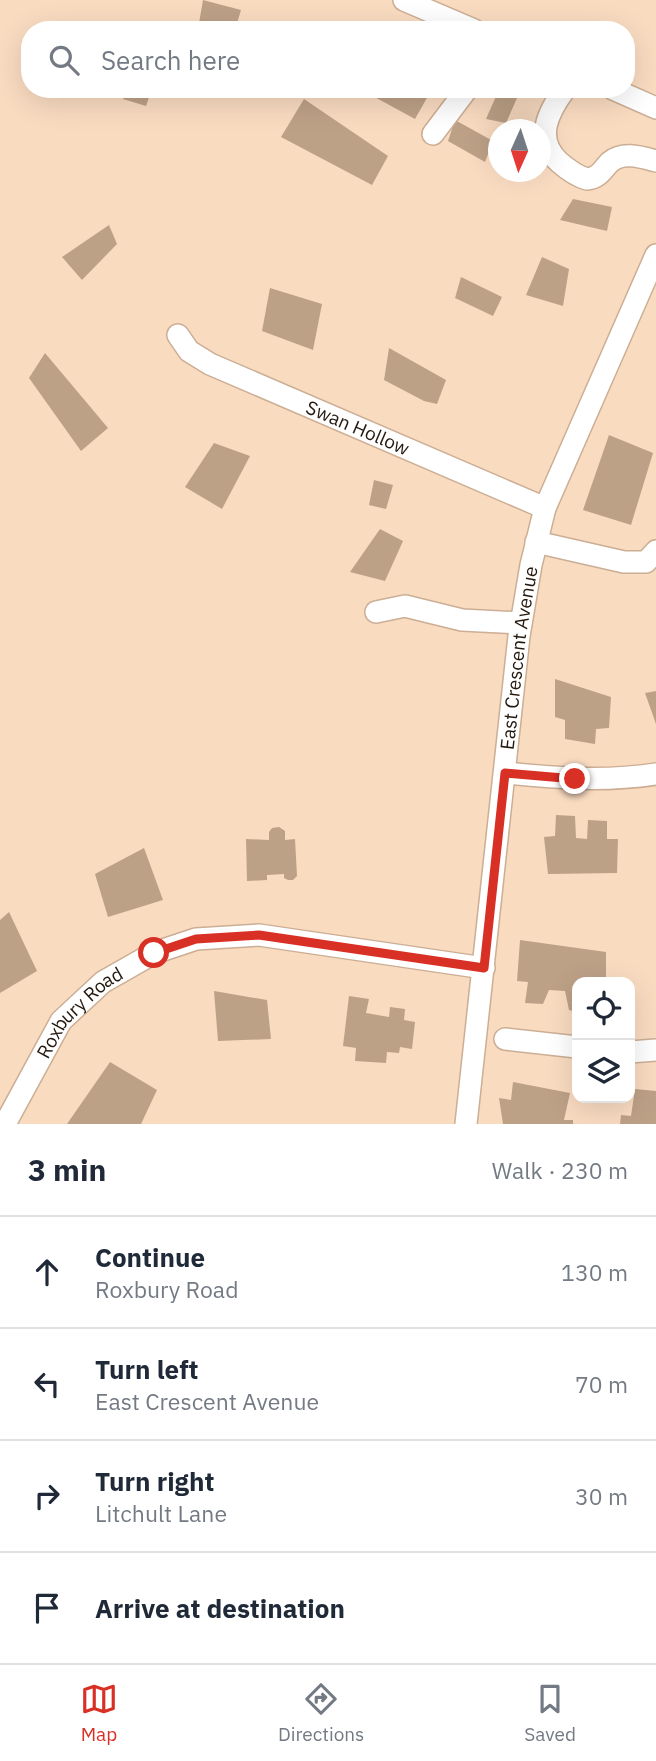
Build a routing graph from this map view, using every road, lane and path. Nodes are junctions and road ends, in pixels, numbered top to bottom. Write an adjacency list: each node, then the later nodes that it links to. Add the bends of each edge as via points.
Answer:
1 (404, 0): 2 (street)
2 (449, 21)
3 (460, 98): 7 (street)
4 (559, 98): 8 (street, via 545,129 547,146 562,165 587,179 622,156)
5 (633, 98): 6 (street)
6 (656, 108)
7 (433, 134)
8 (656, 161)
9 (656, 255): 11 (street, East Crescent Avenue)
10 (178, 335): 11 (street, Swan Hollow, via 189,351 210,364)
11 (545, 508): 12 (street, East Crescent Avenue)
12 (536, 542): 13 (street, via 624,562 646,562); 15 (street, East Crescent Avenue)
13 (656, 551)
14 (376, 612): 15 (street, via 405,606 462,620)
15 (521, 623): 16 (street, East Crescent Avenue)
16 (505, 773): 17 (street, via 575,779); 18 (street, East Crescent Avenue)
17 (656, 774)
18 (484, 968): 23 (street, Roxbury Road, via 259,935 196,939 154,953 103,982 61,1021); 24 (street, East Crescent Avenue)
19 (505, 1039): 20 (street)
20 (572, 1046)
21 (656, 1050): 22 (street)
22 (635, 1052)
23 (5, 1124)
24 (466, 1124)

